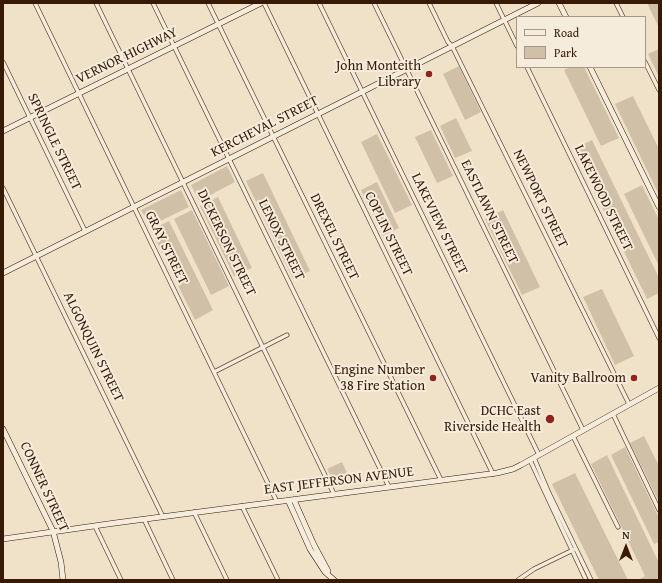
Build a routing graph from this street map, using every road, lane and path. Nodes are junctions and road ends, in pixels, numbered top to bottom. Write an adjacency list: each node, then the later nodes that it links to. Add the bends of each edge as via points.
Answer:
1 (35, 3): 28 (street, GRAY STREET)
2 (96, 3): 24 (street, DICKERSON STREET)
3 (153, 3): 18 (street, LENOX STREET)
4 (208, 3): 16 (street, DREXEL STREET)
5 (262, 3): 16 (street, VERNOR HIGHWAY); 29 (street, COPLIN STREET)
6 (319, 3): 27 (street, LAKEVIEW STREET)
7 (374, 3): 25 (street, EASTLAWN STREET)
8 (429, 3): 19 (street, NEWPORT STREET)
9 (496, 3): 15 (street)
10 (538, 3): 15 (street, KERCHEVAL STREET)
11 (559, 3): 13 (street)
12 (616, 3): 14 (street)
13 (566, 16)
14 (622, 16)
15 (504, 20): 17 (street); 19 (street, KERCHEVAL STREET)
16 (219, 24): 18 (street, VERNOR HIGHWAY); 32 (street, DREXEL STREET)
17 (516, 44)
18 (174, 46): 24 (street, VERNOR HIGHWAY); 33 (street, LENOX STREET)
19 (452, 46): 25 (street, KERCHEVAL STREET); 46 (street, NEWPORT STREET)
20 (3, 62): 30 (street, SPRINGLE STREET)
21 (646, 64): 26 (street)
22 (527, 68): 42 (street, LAKEWOOD STREET)
23 (590, 68): 37 (street)
24 (128, 69): 28 (street, VERNOR HIGHWAY); 34 (street, DICKERSON STREET)
25 (407, 69): 27 (street, KERCHEVAL STREET); 49 (street, EASTLAWN STREET)
26 (659, 90)
27 (362, 92): 29 (street, KERCHEVAL STREET); 51 (street, LAKEVIEW STREET)
28 (79, 93): 30 (street, VERNOR HIGHWAY); 36 (street, GRAY STREET)
29 (318, 114): 32 (street, KERCHEVAL STREET); 53 (street, COPLIN STREET)
30 (30, 118): 31 (street, VERNOR HIGHWAY); 38 (street, SPRINGLE STREET)
31 (3, 131)
32 (273, 136): 33 (street, KERCHEVAL STREET); 54 (street, DREXEL STREET)
33 (229, 159): 34 (street, KERCHEVAL STREET); 55 (street, LENOX STREET)
34 (183, 182): 36 (street, KERCHEVAL STREET); 43 (street, DICKERSON STREET)
35 (3, 188): 39 (street, ALGONQUIN STREET)
36 (134, 207): 38 (street, KERCHEVAL STREET); 44 (street, GRAY STREET)
37 (659, 207)
38 (85, 232): 39 (street, KERCHEVAL STREET)
39 (36, 256): 40 (street, KERCHEVAL STREET); 62 (street, ALGONQUIN STREET)
40 (3, 272)
41 (287, 335): 43 (street)
42 (659, 338)
43 (263, 347): 44 (street); 56 (street, DICKERSON STREET)
44 (214, 372): 58 (street, GRAY STREET)
45 (658, 390): 46 (street, EAST JEFFERSON AVENUE)
46 (629, 404): 47 (street, EAST JEFFERSON AVENUE)
47 (613, 414): 49 (street, EAST JEFFERSON AVENUE); 60 (street)
48 (3, 429): 66 (street, CONNER STREET)
49 (583, 430): 50 (street, EAST JEFFERSON AVENUE)
50 (573, 436): 51 (street, EAST JEFFERSON AVENUE); 65 (street)
51 (539, 455): 52 (street, EAST JEFFERSON AVENUE)
52 (532, 459): 53 (street, EAST JEFFERSON AVENUE, via 513,469); 68 (street); 69 (street)
53 (493, 474): 54 (street, EAST JEFFERSON AVENUE)
54 (441, 480): 55 (street, EAST JEFFERSON AVENUE)
55 (389, 487): 56 (street, EAST JEFFERSON AVENUE)
56 (334, 494): 57 (street, EAST JEFFERSON AVENUE)
57 (291, 500): 58 (street, EAST JEFFERSON AVENUE); 70 (street, via 310,549 325,572)
58 (277, 502): 59 (street, EAST JEFFERSON AVENUE)
59 (242, 506): 61 (street, EAST JEFFERSON AVENUE); 75 (street)
60 (659, 510)
61 (194, 512): 62 (street, EAST JEFFERSON AVENUE); 74 (street)
62 (163, 517): 63 (street, EAST JEFFERSON AVENUE)
63 (144, 519): 64 (street, EAST JEFFERSON AVENUE); 73 (street)
64 (95, 526): 66 (street, EAST JEFFERSON AVENUE); 72 (street)
65 (618, 527)
66 (53, 531): 67 (street, EAST JEFFERSON AVENUE); 71 (street, CONNER STREET)
67 (3, 539)
68 (576, 549): 69 (street); 78 (street)
69 (572, 551): 76 (street, via 534,569); 77 (street)
70 (333, 579)
71 (63, 580)
72 (121, 580)
73 (173, 580)
74 (227, 580)
75 (278, 580)
76 (518, 580)
77 (586, 580)
78 (591, 580)

